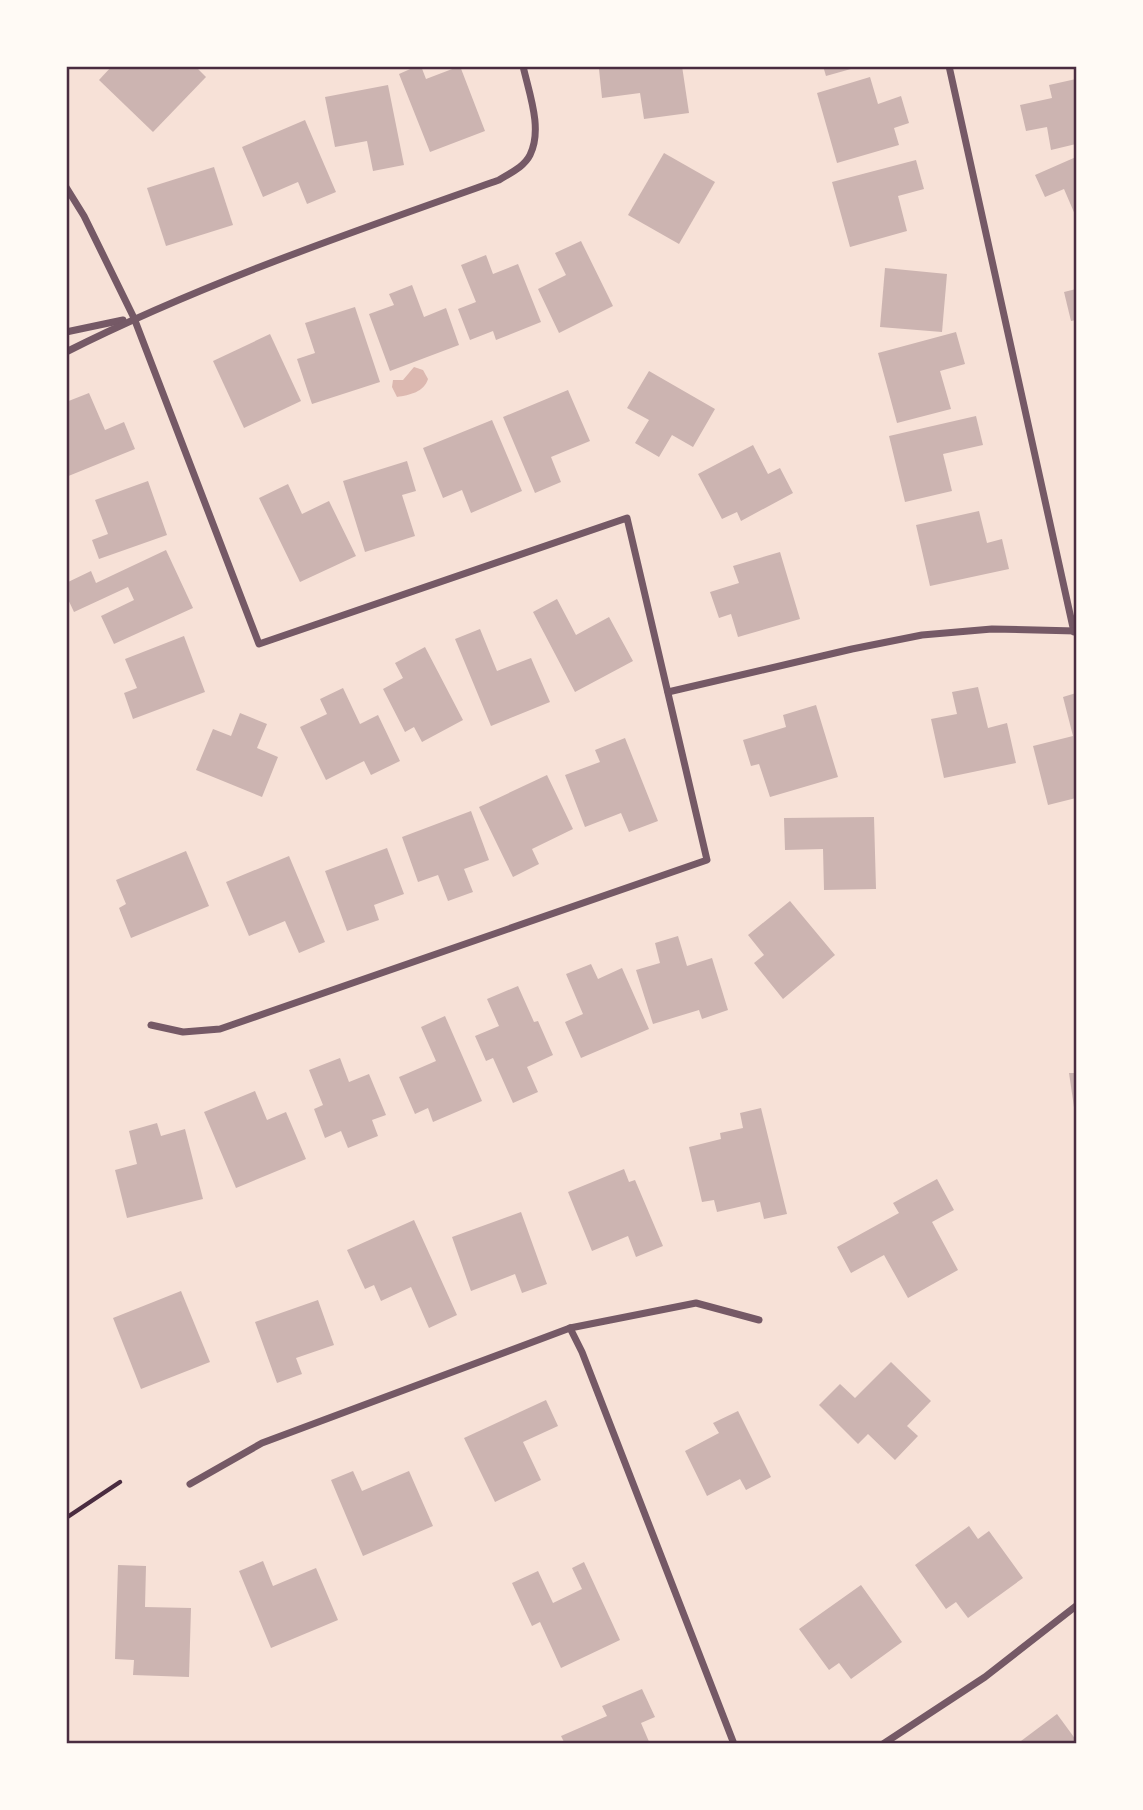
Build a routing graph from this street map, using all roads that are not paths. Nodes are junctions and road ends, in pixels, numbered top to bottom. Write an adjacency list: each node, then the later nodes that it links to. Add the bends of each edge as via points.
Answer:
1 (523, 66): 4 (street, via 535,134 530,156 517,169 499,180)
2 (949, 66): 7 (street)
3 (66, 187): 4 (street)
4 (134, 318): 5 (street); 6 (street); 8 (street, via 259,644 627,518)
5 (66, 332)
6 (66, 352)
7 (1075, 631): 8 (street, via 992,629 922,635)
8 (668, 692): 9 (street, via 707,860 220,1029 183,1032)
9 (152, 1026)
10 (759, 1320): 11 (street, via 696,1303)
11 (570, 1328): 12 (street, via 262,1443); 14 (street)
12 (190, 1484)
13 (1076, 1606): 15 (street, via 985,1677)
14 (734, 1744)
15 (883, 1744)

